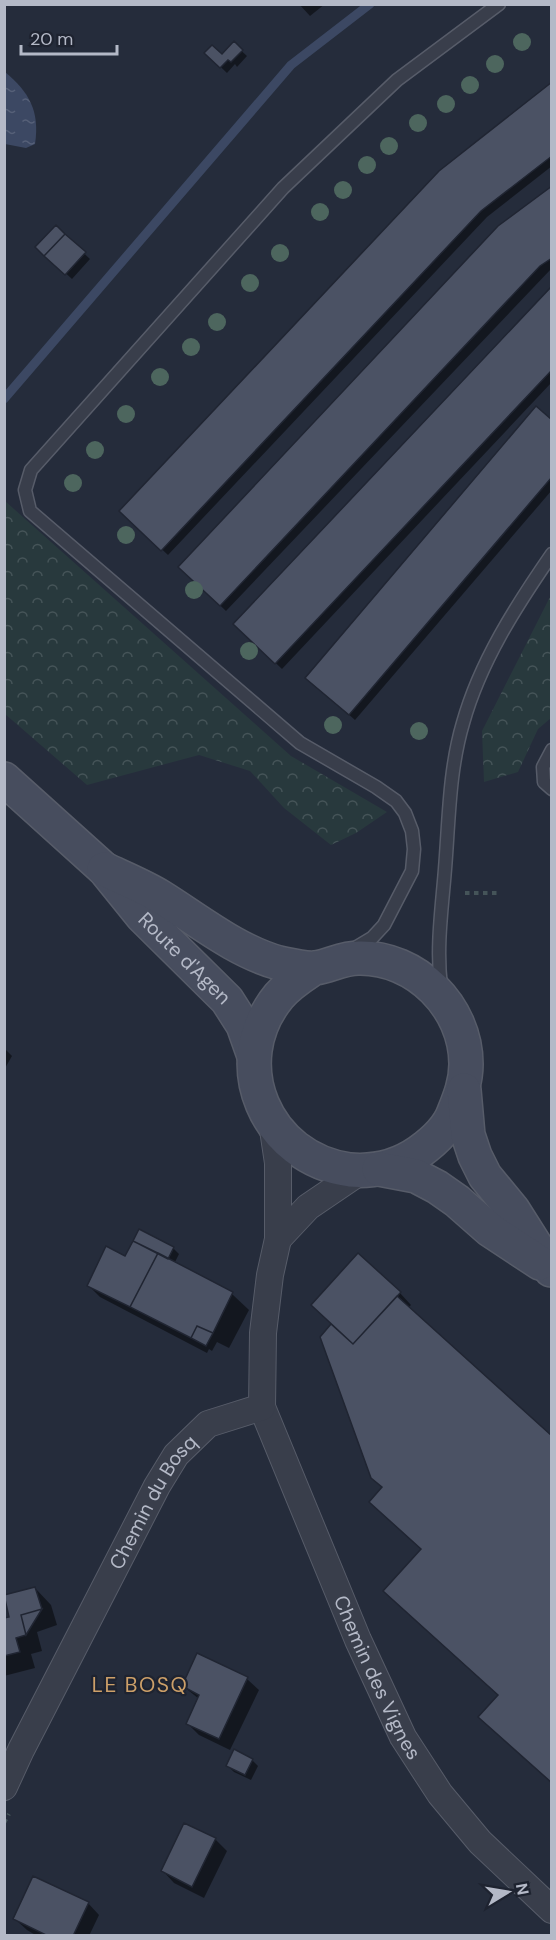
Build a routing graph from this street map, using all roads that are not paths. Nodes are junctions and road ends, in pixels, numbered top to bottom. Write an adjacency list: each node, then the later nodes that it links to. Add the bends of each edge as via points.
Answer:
1 (499, 4): 7 (lane, via 398,80 283,188 31,470 25,490 30,511 300,743 376,787 405,813 414,849 412,871 400,898 372,938)
2 (552, 554): 8 (lane, via 503,629 463,723 452,777 439,941)
3 (552, 750): 5 (lane, via 543,767)
4 (4, 779): 6 (main road, Route d'Agen)
5 (548, 785)
6 (104, 869): 7 (main road, Route d'Agen, via 279,963); 9 (main road, Route d'Agen, via 142,916 227,1000 243,1025)
7 (325, 965): 8 (main road, via 359,958 383,960 405,968); 9 (main road, via 296,980 279,995 258,1034)
8 (442, 996): 10 (main road, via 463,1040)
9 (254, 1056): 11 (main road, via 261,1102)
10 (464, 1089): 12 (main road, via 452,1118 433,1142 408,1160); 14 (main road, via 468,1134 475,1156)
11 (272, 1123): 12 (main road, via 289,1143 310,1158 335,1168); 13 (street, via 278,1163)
12 (370, 1170): 13 (street, via 308,1207); 14 (main road, via 416,1176 437,1187 490,1230)
13 (278, 1239): 15 (street, via 264,1333)
14 (551, 1270)
15 (262, 1407): 16 (street, Chemin du Bosq, via 208,1424 176,1455); 18 (street, Chemin des Vignes, via 358,1640 403,1737 440,1794 480,1842)
16 (13, 1746): 17 (street, Chemin du Bosq)
17 (4, 1787)
18 (552, 1911)

